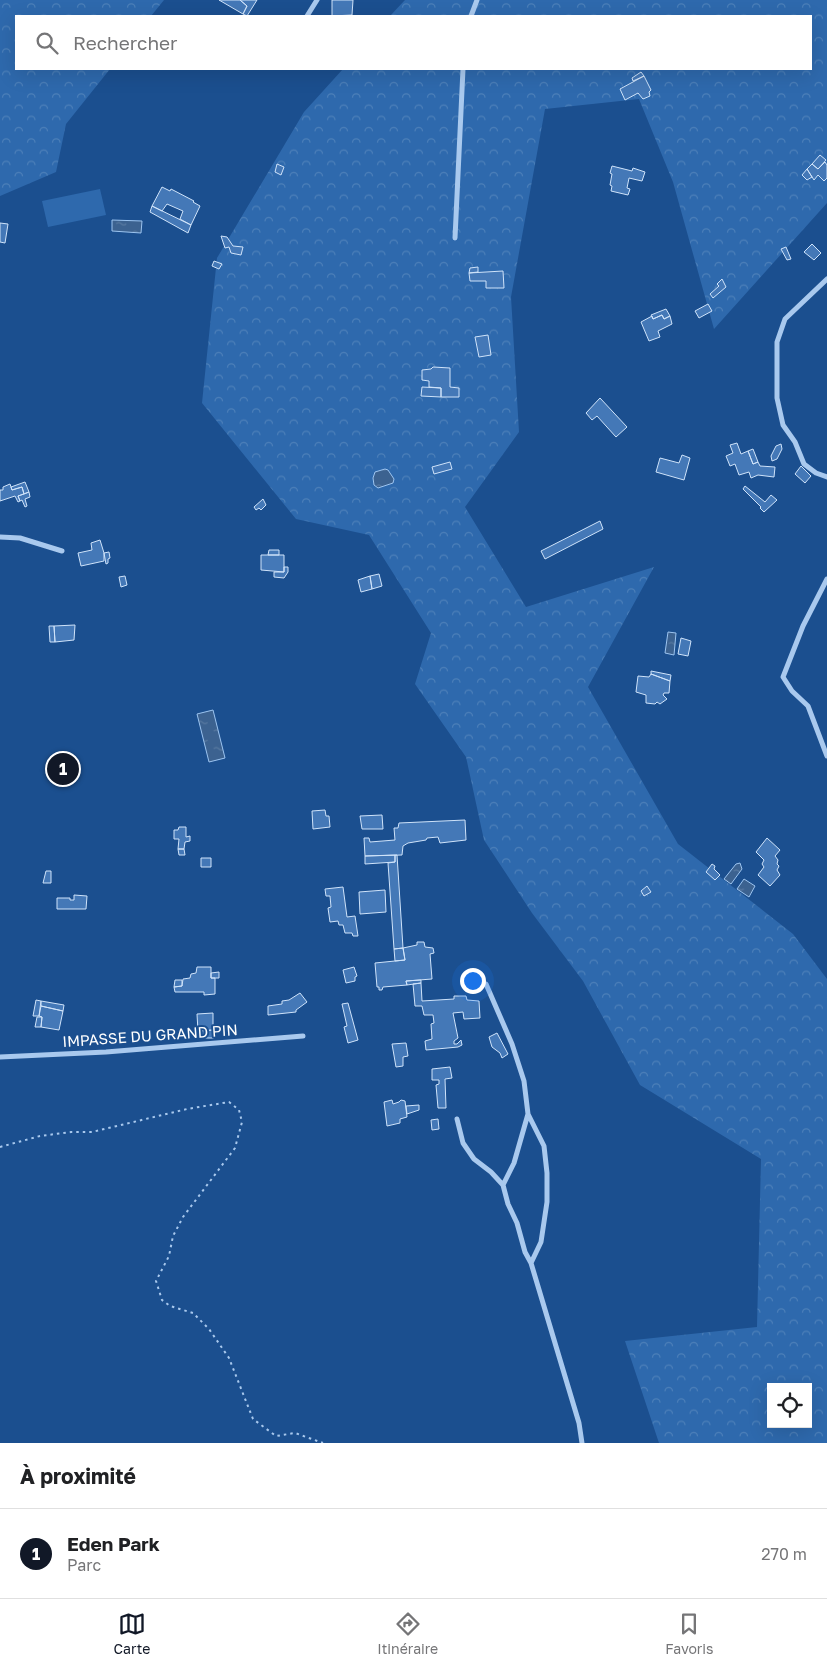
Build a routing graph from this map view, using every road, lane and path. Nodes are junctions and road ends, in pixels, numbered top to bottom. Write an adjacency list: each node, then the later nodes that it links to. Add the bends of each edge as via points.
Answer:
1 (317, 0): 3 (street)
2 (477, 0): 4 (street)
3 (307, 15)
4 (471, 15)
5 (463, 70): 6 (street)
6 (455, 238)
7 (827, 279): 8 (street, via 785,319 777,342 778,398 783,425 795,442 804,464)
8 (827, 478)
9 (0, 537): 10 (street, via 20,538)
10 (62, 551)
11 (827, 579): 12 (street, via 783,677 808,706)
12 (827, 756)
13 (486, 984): 16 (street, via 524,1081)
14 (303, 1036): 15 (street, IMPASSE DU GRAND PIN)
15 (0, 1057)
16 (528, 1114): 19 (street, via 514,1163); 20 (street, via 544,1146 547,1173 547,1202 541,1242)
17 (457, 1120): 19 (street, via 463,1143 474,1159)
18 (0, 1147): 21 (path, via 40,1136 92,1132 228,1102 239,1110 242,1122 235,1148 183,1217 156,1281 162,1300 193,1313 230,1358 254,1418 276,1436 295,1433)
19 (502, 1185): 20 (street)
20 (531, 1263): 22 (street, via 579,1423)
21 (323, 1443)
22 (582, 1443)

